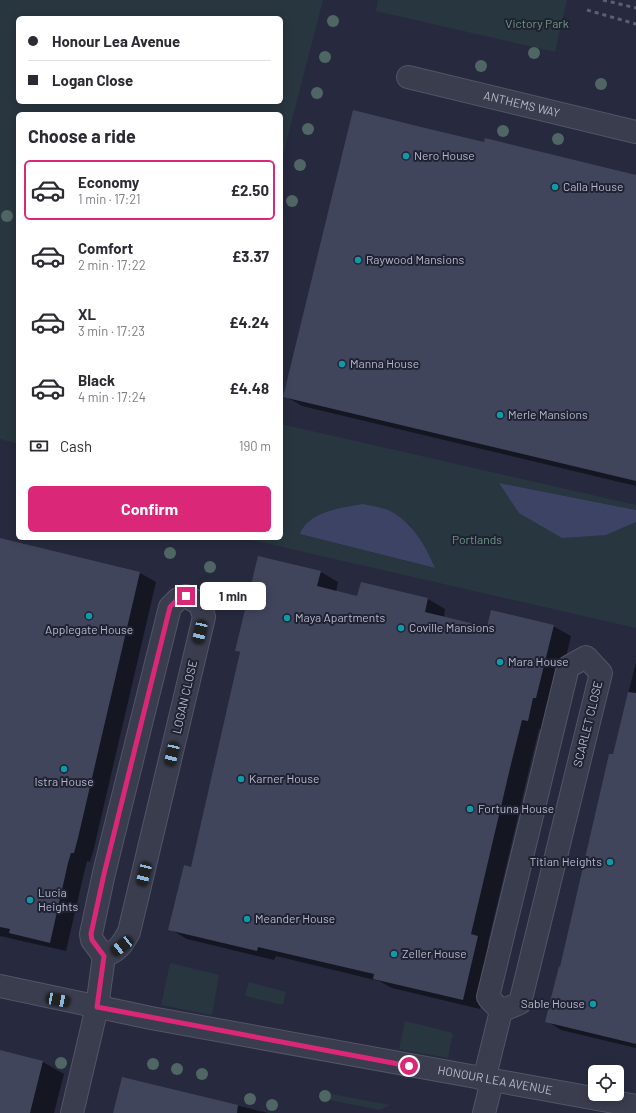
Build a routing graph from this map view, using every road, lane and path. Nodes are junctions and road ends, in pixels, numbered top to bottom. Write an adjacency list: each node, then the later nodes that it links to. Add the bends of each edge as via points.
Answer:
1 (408, 77): 2 (street, ANTHEMS WAY)
2 (636, 132)
3 (104, 956): 3 (street, LOGAN CLOSE, via 94,944 91,934 104,874 170,607 178,599 186,596 200,604 204,617 129,932 122,946); 5 (street)
4 (0, 986): 5 (street, HONOUR LEA AVENUE)
5 (97, 1007): 7 (street, HONOUR LEA AVENUE); 9 (street)
6 (501, 1011): 6 (street, SCARLET CLOSE, via 488,997 568,666 586,657 601,673 520,1003); 7 (street)
7 (488, 1080): 8 (street, HONOUR LEA AVENUE); 10 (street)
8 (636, 1106)
9 (72, 1113)
10 (484, 1113)

